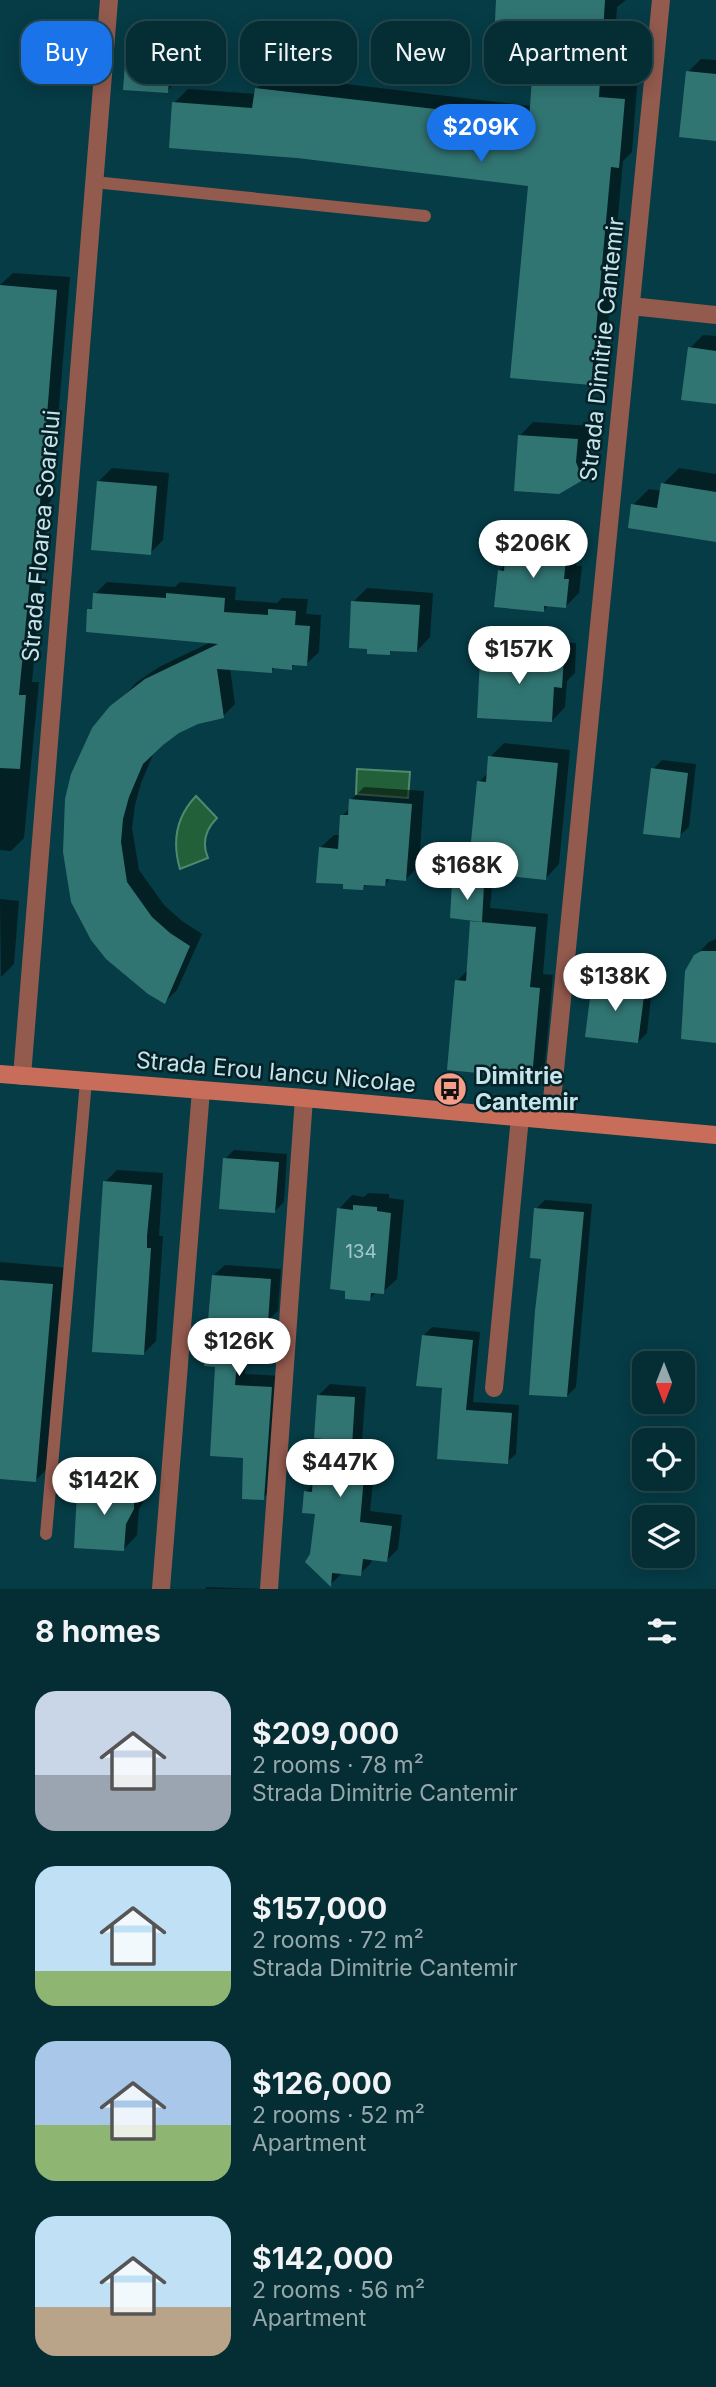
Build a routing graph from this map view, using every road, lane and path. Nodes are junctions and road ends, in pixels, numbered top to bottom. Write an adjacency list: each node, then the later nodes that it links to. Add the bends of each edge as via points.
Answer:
1 (109, 0): 3 (street, Strada Floarea Soarelui)
2 (661, 0): 5 (street, Strada Dimitrie Cantemir)
3 (94, 182): 4 (lane); 8 (street, Strada Floarea Soarelui)
4 (425, 216)
5 (631, 306): 6 (street); 13 (street, Strada Dimitrie Cantemir)
6 (716, 315)
7 (0, 1074): 8 (street, Strada Erou Iancu Nicolae)
8 (22, 1076): 9 (street, Strada Erou Iancu Nicolae)
9 (86, 1081): 10 (street, Strada Erou Iancu Nicolae); 16 (lane)
10 (201, 1090): 11 (street, Strada Erou Iancu Nicolae); 17 (street)
11 (304, 1098): 12 (street, Strada Erou Iancu Nicolae); 18 (street)
12 (520, 1117): 13 (street, Strada Erou Iancu Nicolae); 15 (street)
13 (550, 1120): 14 (street, Strada Erou Iancu Nicolae)
14 (716, 1135)
15 (494, 1388)
16 (46, 1534)
17 (162, 1589)
18 (269, 1589)

